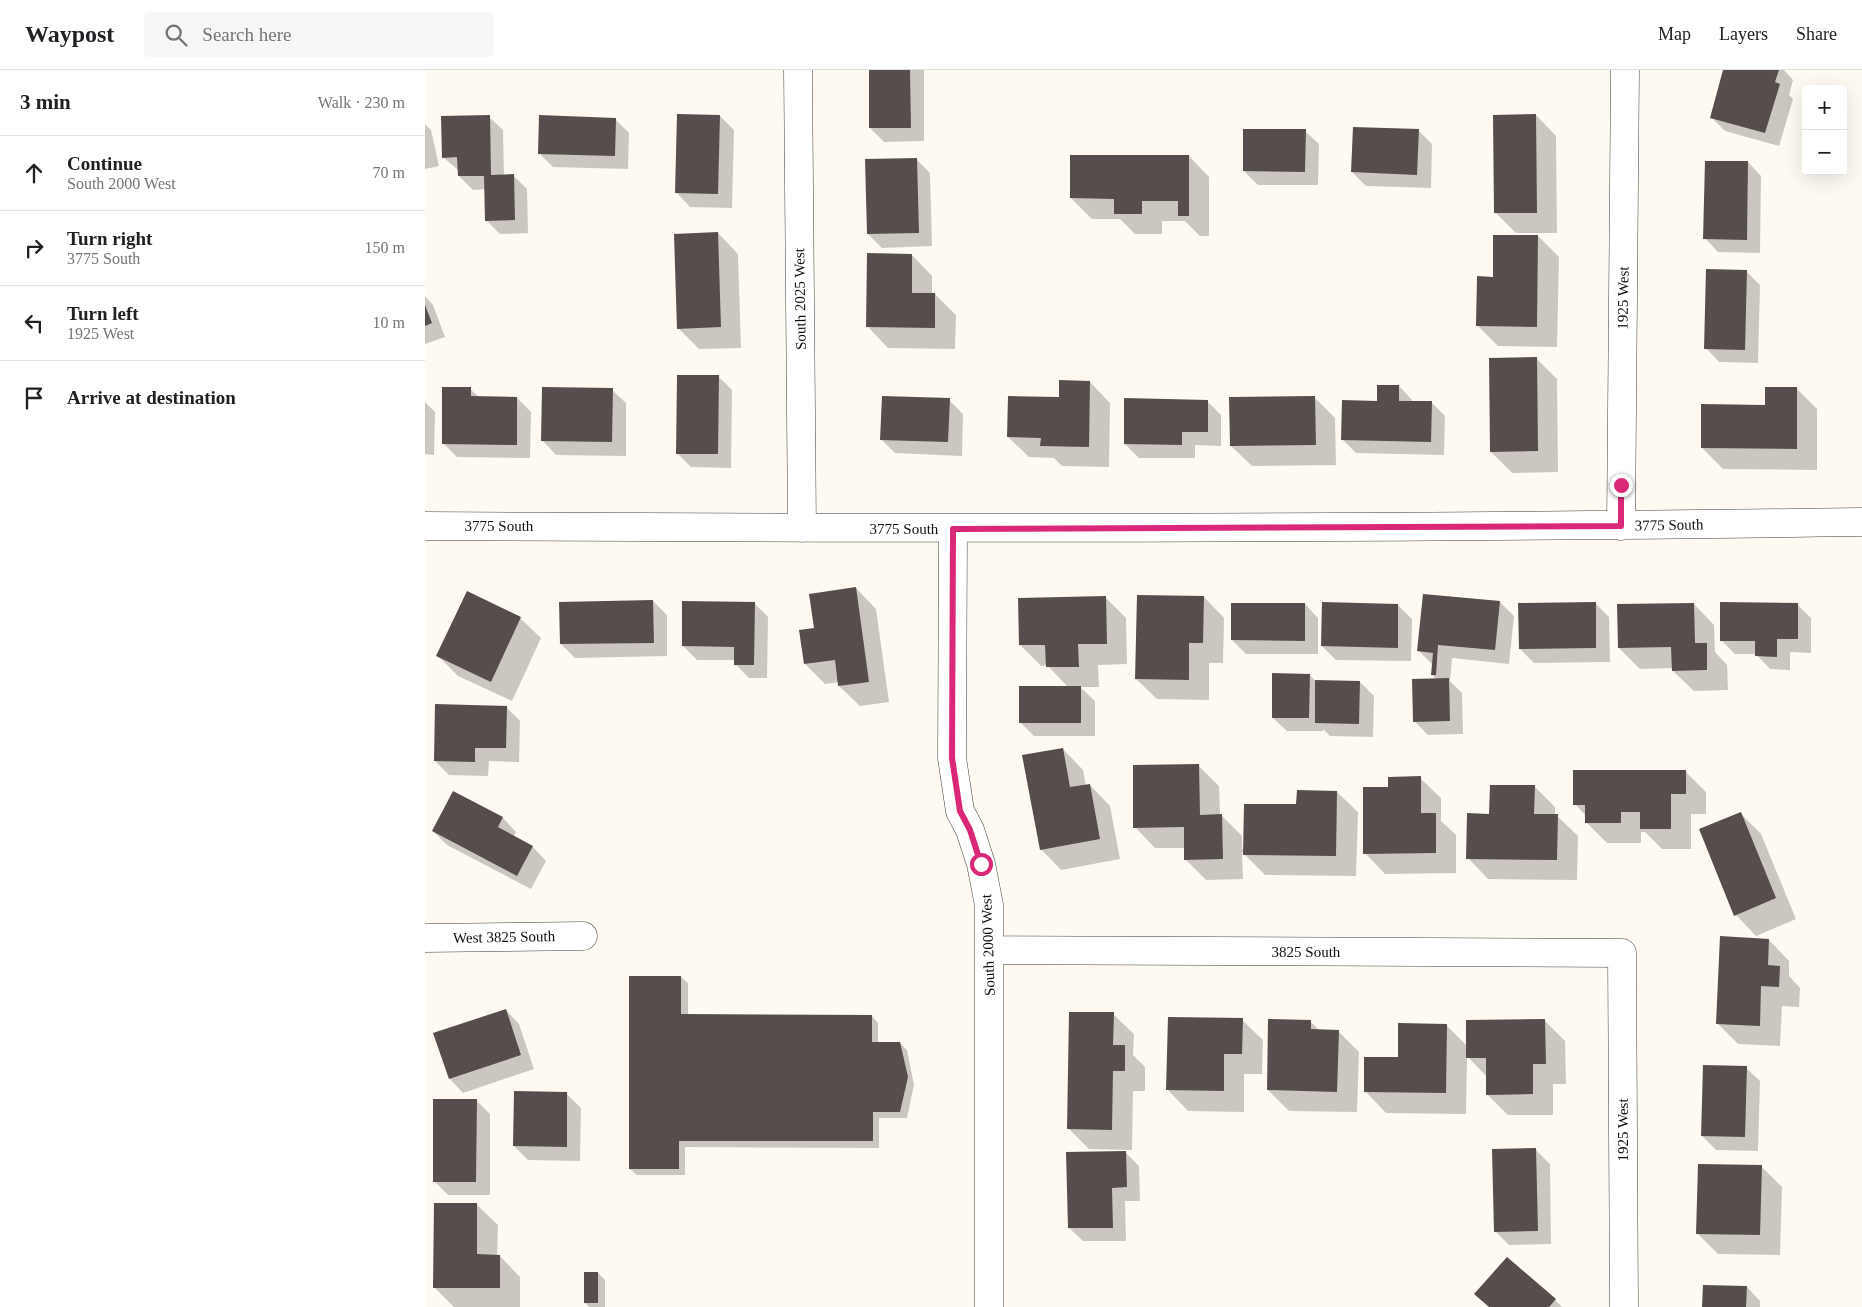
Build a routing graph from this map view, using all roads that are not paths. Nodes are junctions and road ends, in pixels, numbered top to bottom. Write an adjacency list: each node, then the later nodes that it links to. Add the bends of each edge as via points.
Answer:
1 (798, 70): 6 (street, South 2025 West)
2 (1625, 70): 5 (street, 1925 West)
3 (1862, 522): 5 (street, 3775 South)
4 (425, 526): 6 (street, 3775 South)
5 (1621, 526): 7 (street, 3775 South)
6 (802, 528): 7 (street, 3775 South)
7 (953, 529): 10 (street, South 2000 West, via 952,758 960,811 981,864 989,905)
8 (583, 936): 9 (street, West 3825 South)
9 (425, 938)
10 (989, 950): 11 (street, 3825 South); 12 (street, South 2000 West)
11 (1622, 953): 13 (street, 1925 West)
12 (989, 1307)
13 (1624, 1307)

